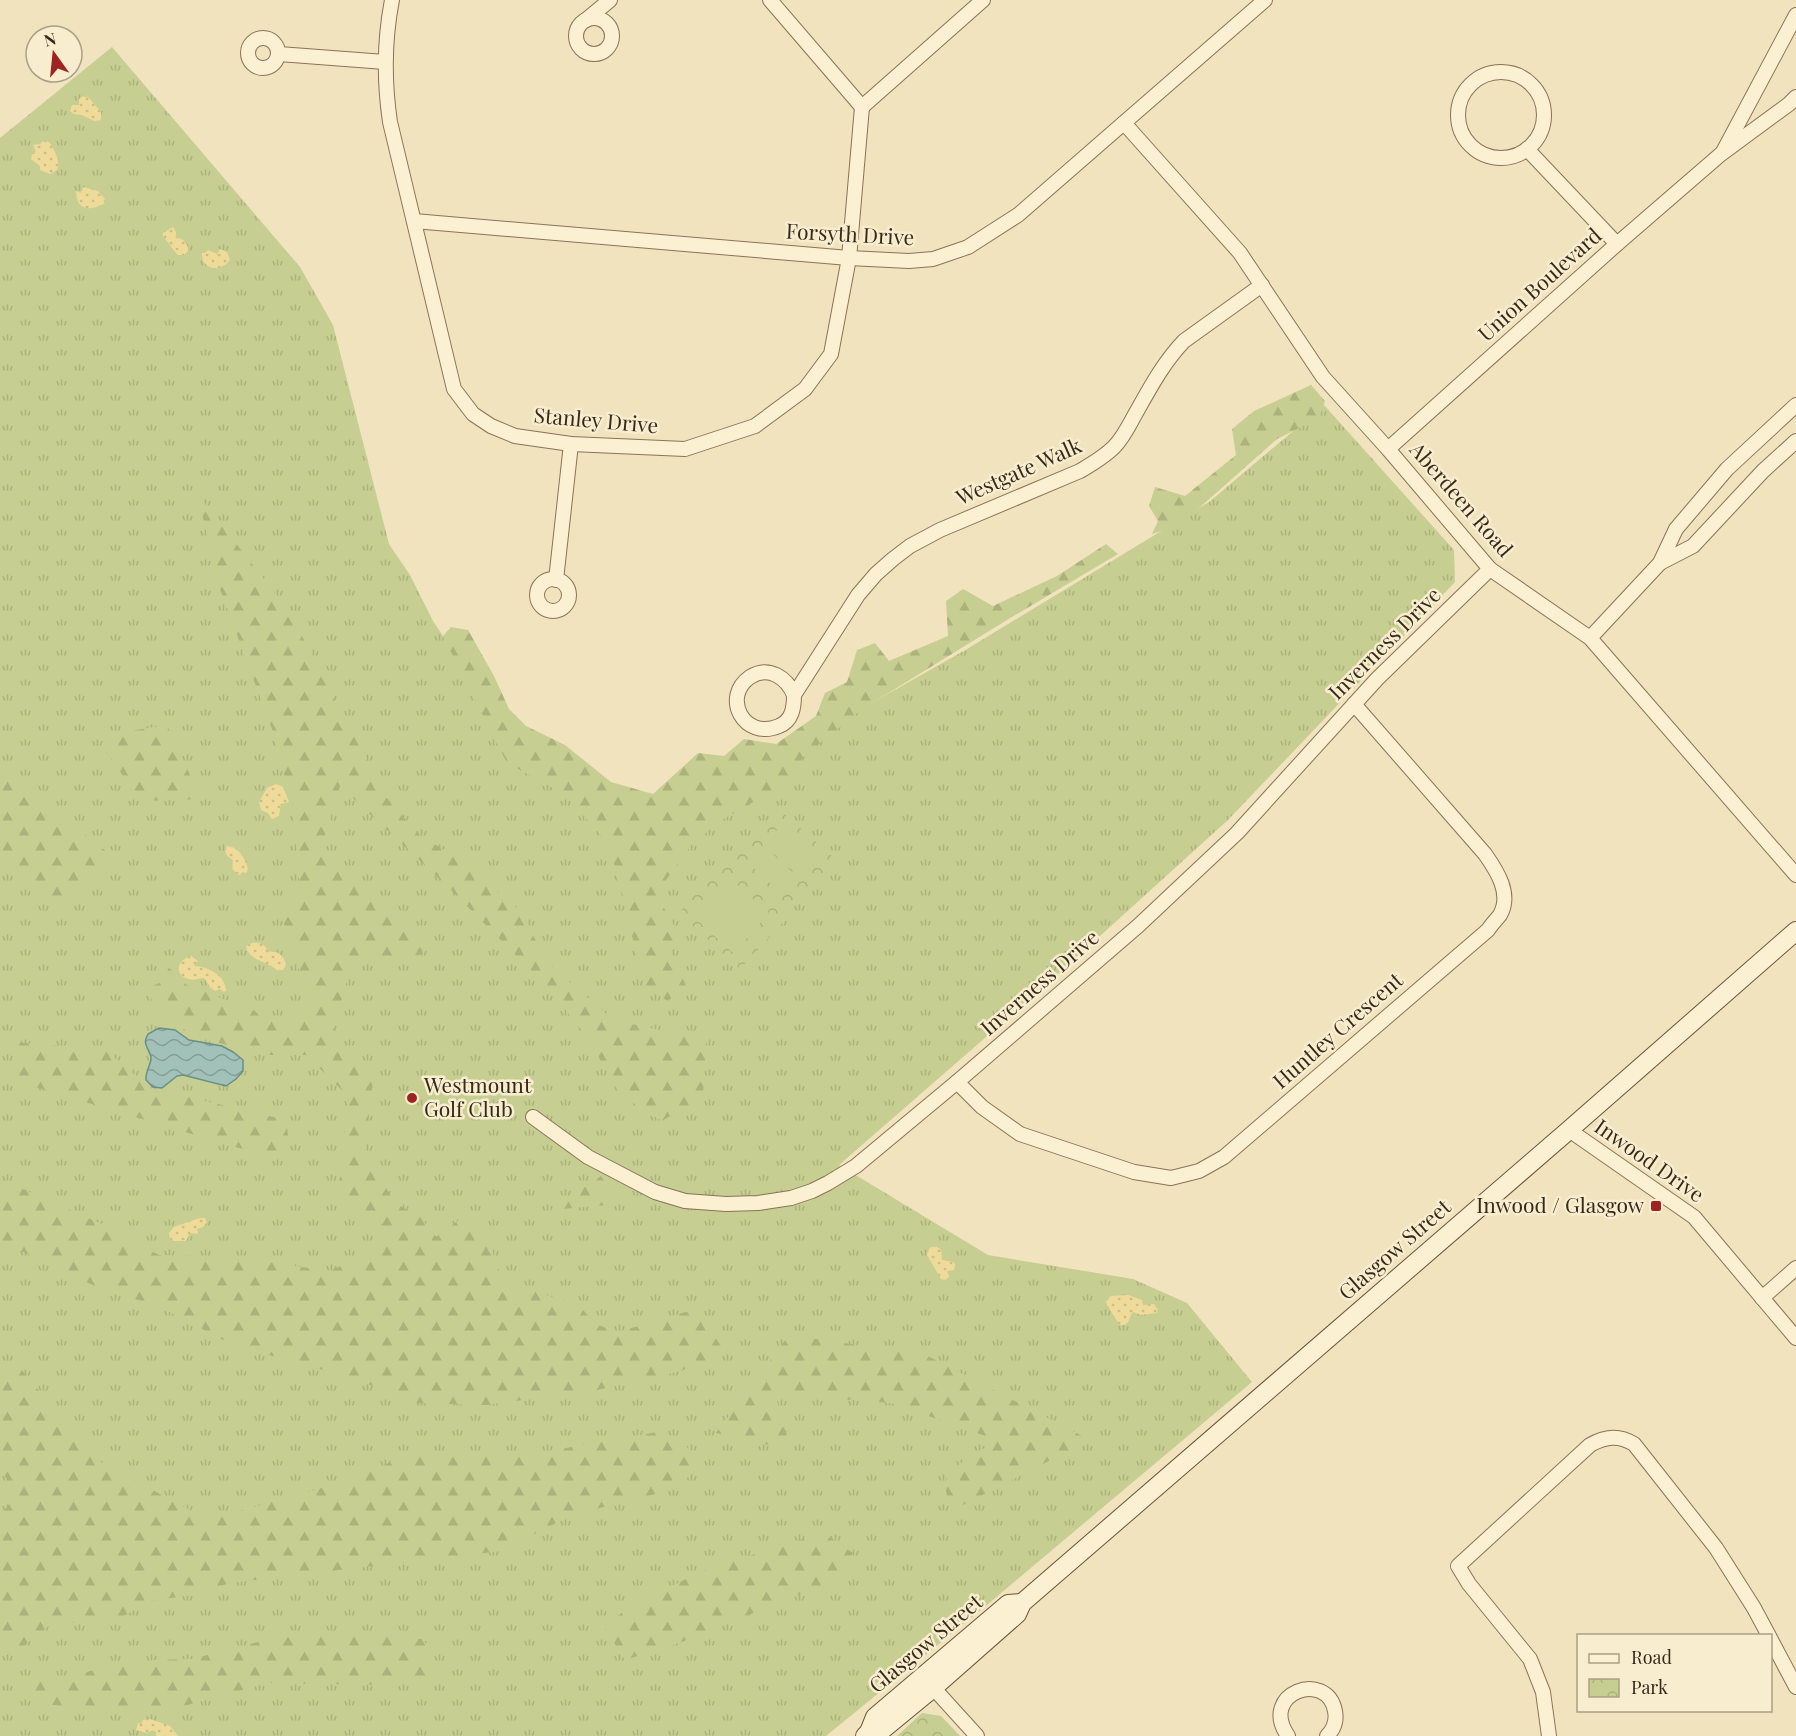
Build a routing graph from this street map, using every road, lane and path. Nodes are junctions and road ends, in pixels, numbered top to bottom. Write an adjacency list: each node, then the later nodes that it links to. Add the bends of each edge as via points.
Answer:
1 (392, 0): 9 (street, Stanley Drive)
2 (610, 0): 7 (street)
3 (770, 0): 11 (street)
4 (983, 0): 11 (street)
5 (1265, 0): 12 (street, Forsyth Drive)
6 (1796, 15): 14 (street, Union Boulevard)
7 (584, 21)
8 (279, 54): 9 (street)
9 (385, 62): 15 (street, Stanley Drive, via 390,122)
10 (1796, 97): 14 (street, Union Boulevard)
11 (862, 107): 17 (street, Stanley Drive)
12 (1124, 123): 17 (street, Forsyth Drive, via 1018,215 968,247 933,260); 18 (street, Aberdeen Road, via 1240,253)
13 (1527, 148): 13 (street, via 1542,128 1544,113 1535,88 1509,73 1491,73 1476,79 1459,104 1459,124 1465,138 1488,156 1503,158); 16 (street)
14 (1721, 154): 16 (street, Union Boulevard)
15 (414, 220): 17 (street, Forsyth Drive); 21 (street, Stanley Drive, via 454,389 473,414 491,426 515,436)
16 (1617, 244): 22 (street, Union Boulevard)
17 (849, 258): 21 (street, Stanley Drive, via 831,354 805,389 755,426 685,449)
18 (1262, 285): 22 (street, Aberdeen Road, via 1323,377); 27 (street, Westgate Walk, via 1184,341 1160,369 1116,446 1099,459 1080,471 940,530 910,546 876,574 858,595)
19 (1796, 405): 23 (street, via 1727,469 1676,529)
20 (1796, 441): 23 (street, via 1693,546)
21 (571, 444): 25 (street)
22 (1388, 449): 24 (street, Aberdeen Road)
23 (1660, 562): 26 (street)
24 (1490, 569): 26 (street, Aberdeen Road); 28 (street, Inverness Drive)
25 (556, 580)
26 (1590, 638): 29 (street, Aberdeen Road)
27 (794, 695): 27 (street, Westgate Walk, via 779,676 765,672 753,675 739,690 739,713 754,728 770,730 791,715)
28 (1354, 704): 31 (street, Inverness Drive, via 1229,841 1138,926); 31 (street, Huntley Crescent, via 1497,871 1504,897 1501,914 1488,930 1224,1157 1199,1171 1171,1178 1134,1172 1020,1134 982,1107)
29 (1796, 875)
30 (1796, 931): 33 (street, Glasgow Street)
31 (957, 1082): 32 (street, Inverness Drive, via 856,1166 812,1191 758,1203 684,1201 655,1192 588,1157)
32 (533, 1117)
33 (1569, 1130): 35 (street, Inwood Drive, via 1694,1217); 39 (street, Glasgow Street, via 1022,1603 1017,1614)
34 (1796, 1268): 35 (street)
35 (1762, 1298): 36 (street, Inwood Drive)
36 (1796, 1338)
37 (1768, 1634): 45 (street, via 1716,1548 1634,1444 1613,1436 1590,1444 1458,1566 1468,1584 1530,1659 1543,1692)
38 (1772, 1641): 40 (street)
39 (928, 1682): 41 (street, Glasgow Street, via 875,1717); 42 (street)
40 (1796, 1687)
41 (867, 1734)
42 (977, 1736)
43 (1288, 1736): 44 (street, via 1282,1728 1281,1710 1286,1699 1308,1688 1324,1693 1335,1707 1336,1721)
44 (1327, 1736)
45 (1549, 1736)

